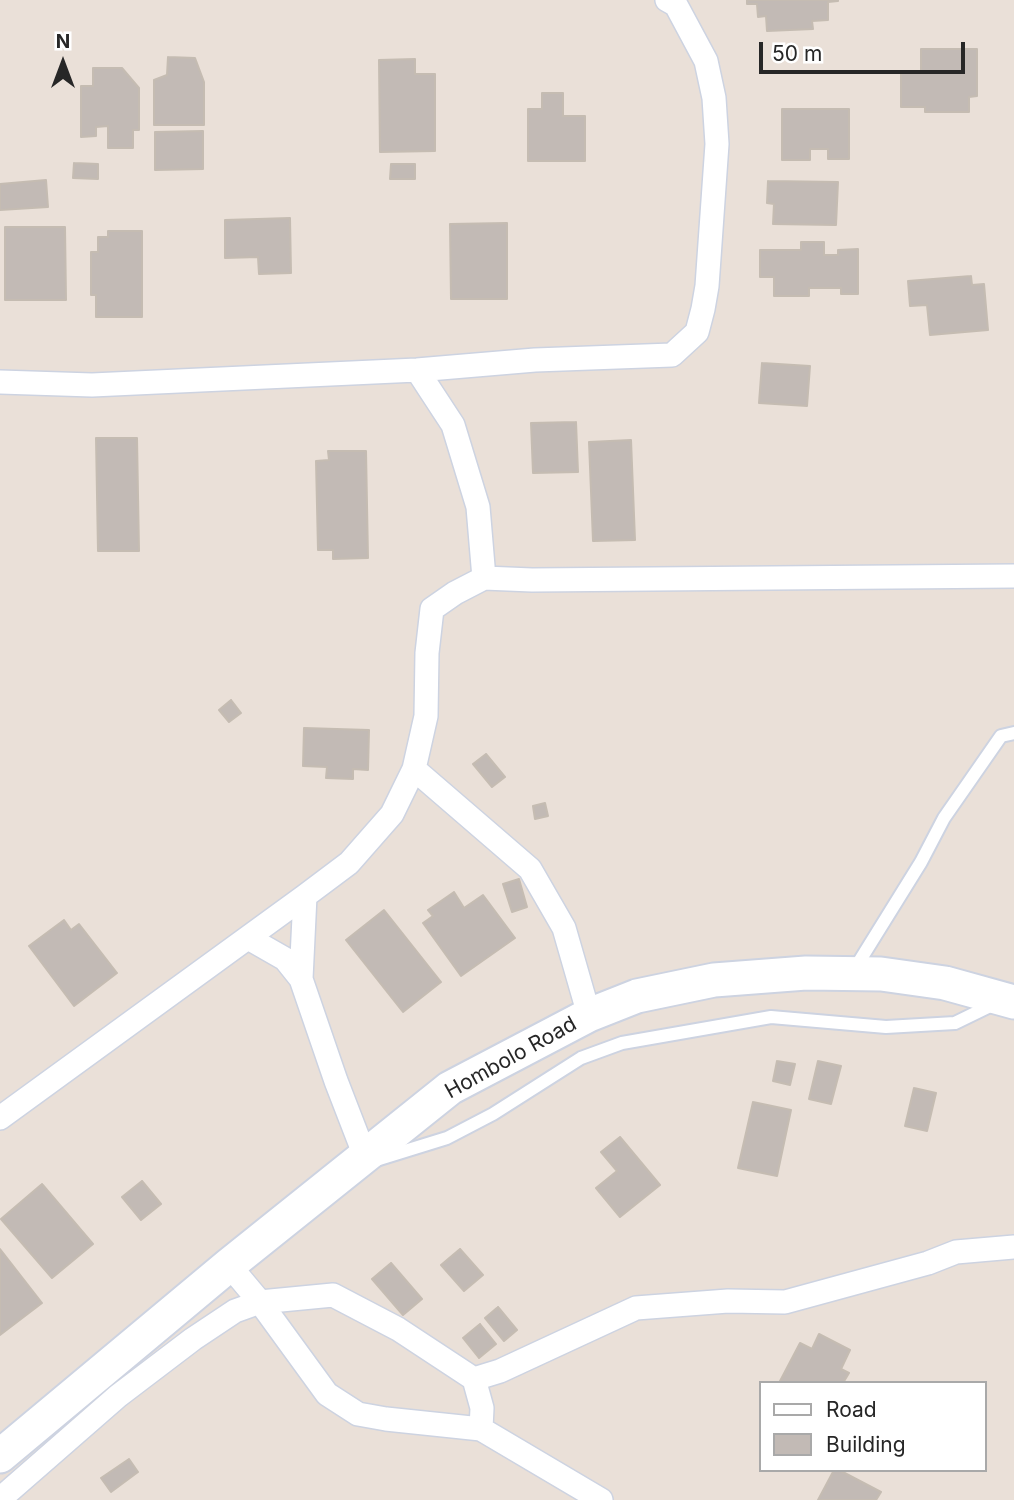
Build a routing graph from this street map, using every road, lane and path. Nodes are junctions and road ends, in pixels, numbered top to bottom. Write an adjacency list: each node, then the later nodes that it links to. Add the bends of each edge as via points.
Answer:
1 (667, 0): 2 (street, via 676,5 706,61 714,98 717,144 707,286 697,332 672,355)
2 (417, 370): 3 (street, via 92,385); 5 (street, via 453,425 478,507)
3 (0, 382)
4 (1014, 576): 5 (street)
5 (484, 578): 7 (street, via 432,610 426,716)
6 (1014, 733): 10 (lane, via 1001,736 944,818)
7 (414, 769): 8 (street, via 392,814 349,863); 13 (street, via 530,869 564,928)
8 (305, 896): 9 (street); 11 (street)
9 (250, 939): 11 (street, via 285,959); 14 (street)
10 (852, 973): 12 (street, Hombolo Road, via 944,983); 13 (street, Hombolo Road, via 714,980 637,996)
11 (301, 979): 15 (street)
12 (1009, 1001): 15 (lane, via 955,1023 886,1027 771,1017 622,1043 581,1058 447,1138)
13 (589, 1015): 15 (street, Hombolo Road, via 450,1088)
14 (0, 1118)
15 (357, 1162): 17 (street, Hombolo Road)
16 (1014, 1247): 19 (street, via 956,1252 785,1303 728,1301 636,1308)
17 (229, 1265): 18 (street); 21 (street, Hombolo Road)
18 (260, 1302): 19 (street, via 333,1295 398,1329); 20 (street, via 327,1394 358,1414); 22 (street, via 235,1311 193,1339 118,1396)
19 (474, 1379): 20 (street, via 482,1408)
20 (481, 1429): 23 (street)
21 (0, 1456)
22 (0, 1499)
23 (601, 1500)

